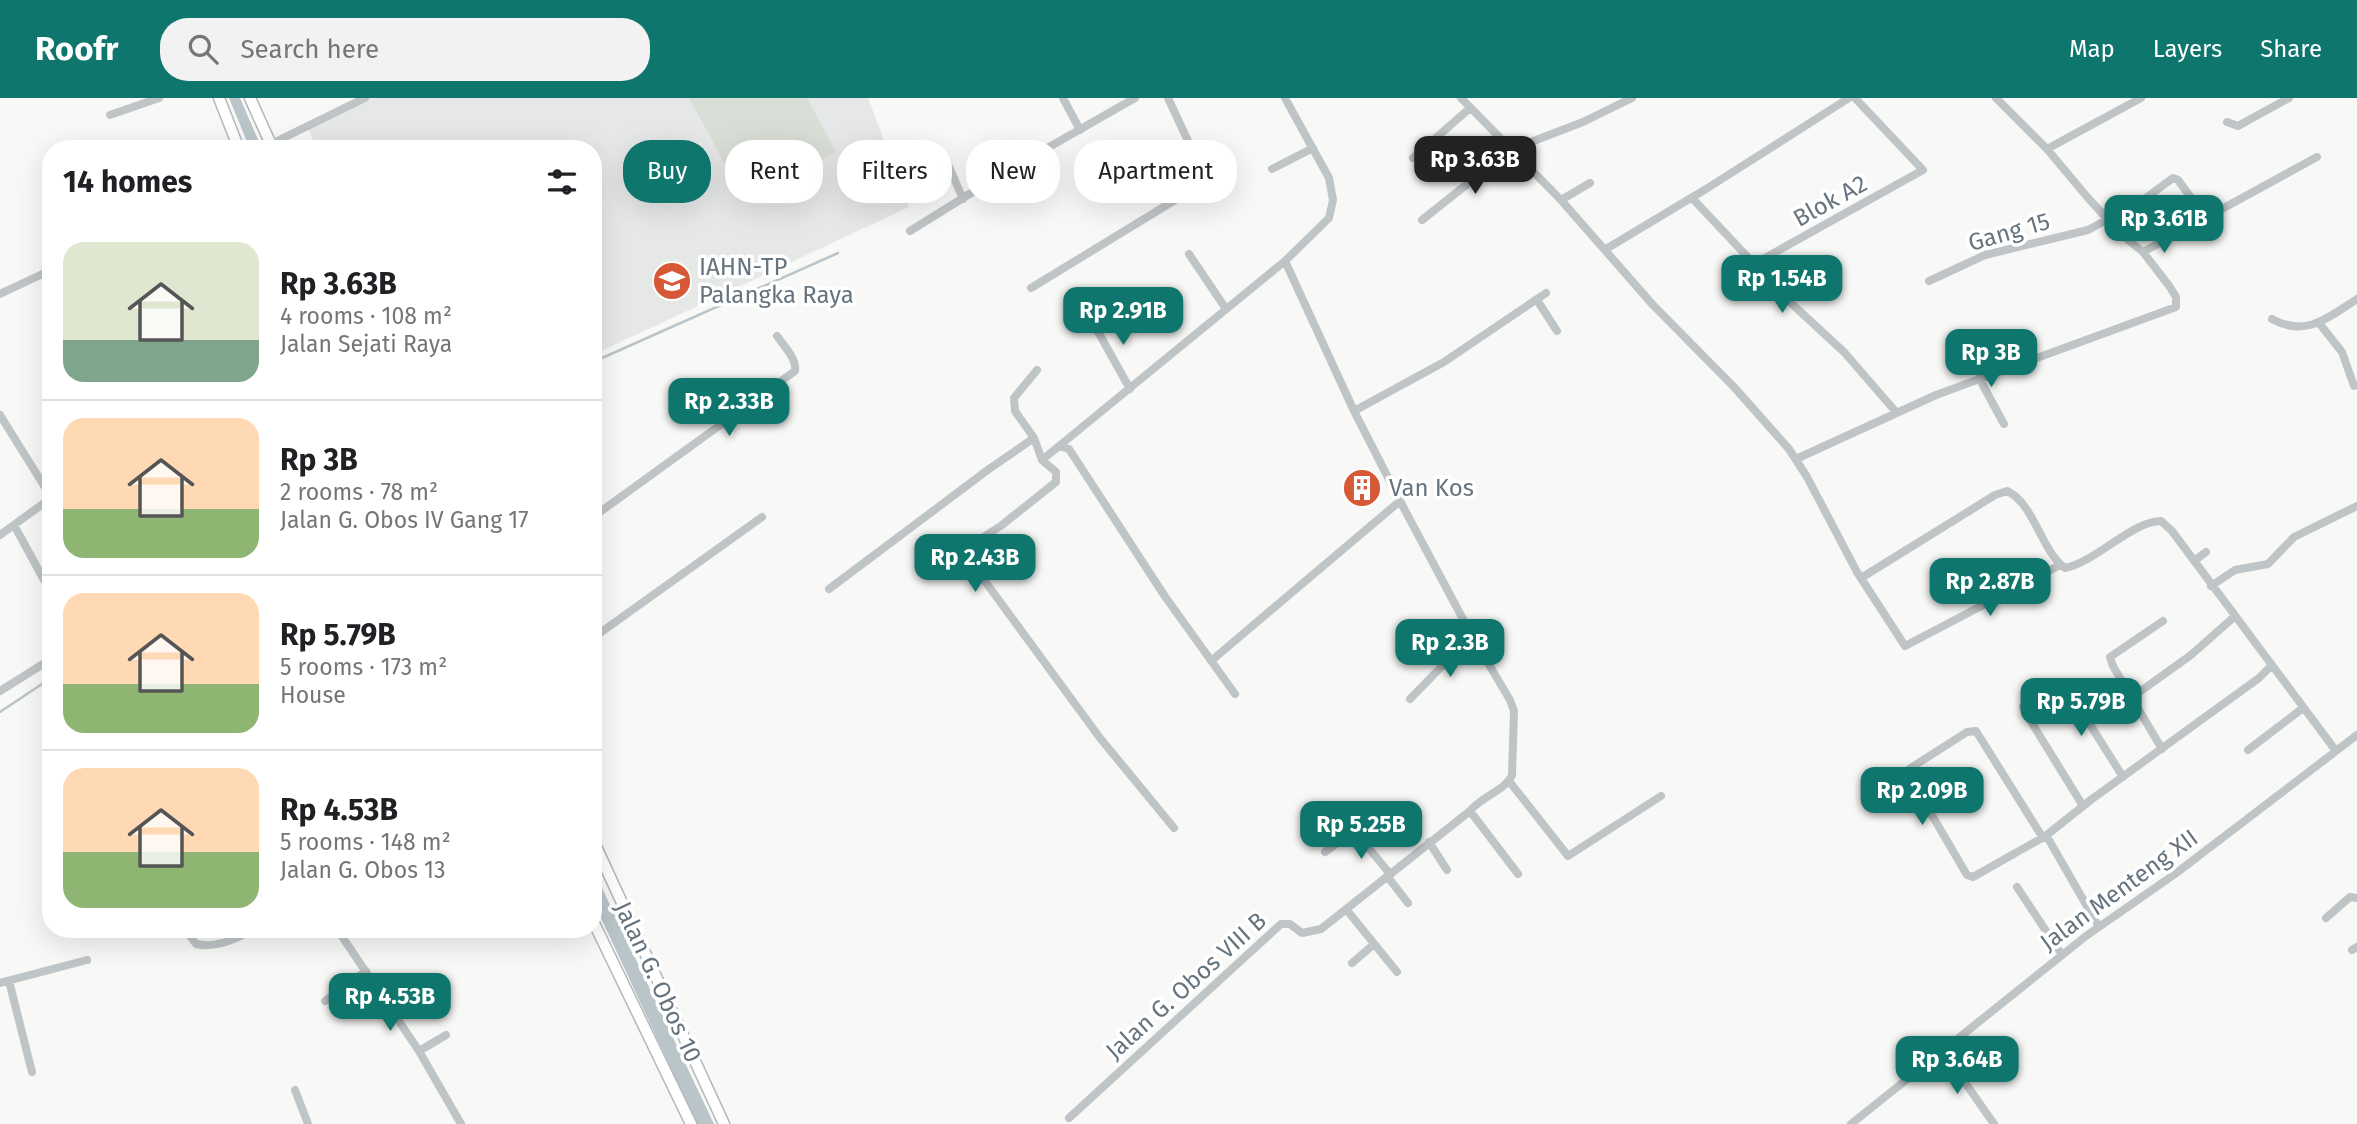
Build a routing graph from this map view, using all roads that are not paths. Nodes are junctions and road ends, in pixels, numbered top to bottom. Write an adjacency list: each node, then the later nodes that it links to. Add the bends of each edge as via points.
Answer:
1 (159, 98): 17 (street)
2 (219, 98): 20 (street)
3 (250, 98): 21 (street)
4 (365, 98): 22 (street)
5 (1063, 98): 19 (street)
6 (1135, 98): 19 (street)
7 (1168, 98): 45 (street, via 1203,173 1203,183)
8 (1285, 98): 23 (street)
9 (1461, 98): 16 (street)
10 (1632, 98): 25 (street)
11 (1849, 98): 31 (street)
12 (1855, 98): 42 (street, Blok A2, via 1923,170)
13 (1996, 98): 24 (street)
14 (2141, 98): 24 (street)
15 (2289, 98): 18 (street, via 2238,126)
16 (1470, 108): 25 (street); 26 (street)
17 (110, 115)
18 (2227, 122)
19 (1080, 130): 32 (street)
20 (235, 140)
21 (269, 140)
22 (285, 140)
23 (1313, 148): 28 (street); 41 (street, via 1332,184 1331,213)
24 (2047, 149): 35 (street)
25 (1510, 150): 33 (street); 36 (street)
26 (1413, 158)
27 (2317, 158): 39 (street)
28 (1272, 169)
29 (952, 174): 32 (street)
30 (1590, 183): 33 (street)
31 (1692, 198): 38 (street); 42 (street)
32 (963, 199): 37 (street)
33 (1561, 200): 38 (street)
34 (2199, 207): 35 (street, Gang 15, via 2173,178)
35 (2107, 219): 39 (street); 44 (street, Gang 15, via 2088,230 1985,255)
36 (1422, 220)
37 (910, 231)
38 (1606, 248): 66 (street)
39 (2143, 252): 57 (street, via 2175,294 2176,307)
40 (1189, 254): 50 (street)
41 (1285, 261): 50 (street); 60 (street)
42 (1754, 264): 61 (street, via 1844,352)
43 (42, 274): 47 (street)
44 (1929, 281)
45 (1031, 288)
46 (1546, 293): 49 (street)
47 (0, 295)
48 (2357, 299): 53 (street)
49 (1537, 300): 54 (street); 60 (street, via 1444,362)
50 (1226, 309): 59 (street)
51 (1090, 319): 59 (street)
52 (2272, 319): 53 (street, via 2298,326)
53 (2319, 323): 58 (street, via 2342,352)
54 (1558, 331)
55 (777, 336): 72 (street, via 794,359 795,371)
56 (1037, 370): 64 (street, via 1014,398 1015,411)
57 (1979, 378): 61 (street); 63 (street)
58 (2354, 386)
59 (1130, 389): 65 (street)
60 (1354, 411): 69 (street)
61 (1896, 412): 66 (street)
62 (0, 415): 68 (street)
63 (2004, 424)
64 (1034, 438): 67 (street); 82 (street)
65 (1060, 446): 67 (street); 87 (street, via 1069,449)
66 (1796, 459): 80 (street)
67 (1042, 460): 105 (street, via 1056,472 1055,485 968,547 966,558 1100,738)
68 (42, 483)
69 (1400, 501): 86 (street); 87 (street)
70 (42, 504): 74 (street)
71 (2357, 506): 81 (street, via 2294,537 2268,564 2235,570)
72 (602, 510)
73 (762, 517): 85 (street)
74 (14, 525): 75 (street); 79 (street)
75 (0, 535)
76 (2206, 552): 77 (street)
77 (2194, 561): 78 (street, via 2164,522 2157,520 2075,566); 81 (street)
78 (2060, 565): 80 (street, via 1905,646); 80 (street, via 2018,498 2007,491)
79 (42, 576)
80 (1861, 578)
81 (2211, 586): 83 (street)
82 (829, 589)
83 (2234, 617): 89 (street); 92 (street, via 2191,656)
84 (2163, 621): 92 (street, via 2110,657)
85 (602, 632)
86 (1476, 641): 93 (street, via 1449,659); 100 (street, via 1514,711)
87 (1210, 661): 91 (street)
88 (42, 665): 90 (street)
89 (2271, 666): 94 (street); 96 (street)
90 (0, 691)
91 (1234, 694)
92 (2131, 698): 96 (street)
93 (1410, 699)
94 (2303, 708): 97 (street); 98 (street)
95 (2357, 735): 98 (street, Jalan Menteng XII)
96 (2162, 749): 99 (street)
97 (2248, 750)
98 (2336, 751): 119 (street, Jalan Menteng XII)
99 (2123, 777): 102 (street); 102 (street, via 2064,683 2054,684 2025,703 2030,720)
100 (1509, 781): 101 (street, via 1568,856); 104 (street, Jalan G. Obos VIII B)
101 (1661, 796)
102 (2083, 806): 107 (street)
103 (1382, 809): 106 (street)
104 (1470, 811): 108 (street, Jalan G. Obos VIII B); 112 (street)
105 (1174, 828)
106 (1354, 830): 109 (street); 113 (street)
107 (2044, 836): 107 (street, via 1970,877 1909,769 1976,731); 119 (street)
108 (1429, 842): 111 (street); 113 (street, Jalan G. Obos VIII B)
109 (1325, 852)
110 (602, 860): 141 (street, Jalan G. Obos 10)
111 (1447, 870)
112 (1518, 874)
113 (1388, 875): 116 (street); 117 (street, Jalan G. Obos VIII B)
114 (2017, 887): 125 (street)
115 (2357, 898): 118 (street, via 2350,897)
116 (1408, 903)
117 (1346, 909): 124 (street); 137 (street, Jalan G. Obos VIII B, via 1314,932 1302,933 1290,923 1281,924)
118 (2326, 918)
119 (2099, 927): 125 (street, Jalan Menteng XII)
120 (192, 938): 121 (street, via 204,946)
121 (237, 938)
122 (343, 938): 128 (street)
123 (601, 938): 140 (street)
124 (1373, 945): 127 (street); 129 (street)
125 (2062, 955): 134 (street, Jalan Menteng XII)
126 (87, 960): 130 (street)
127 (1352, 963)
128 (366, 971): 131 (street); 133 (street)
129 (1397, 972)
130 (5, 982): 135 (street)
131 (325, 1001)
132 (446, 1035): 133 (street)
133 (419, 1051): 139 (street)
134 (1943, 1051): 142 (street, Jalan Menteng XII); 143 (street)
135 (32, 1072)
136 (295, 1090): 138 (street)
137 (1069, 1118)
138 (308, 1124)
139 (461, 1124)
140 (691, 1124)
141 (724, 1124)
142 (1851, 1124)
143 (1994, 1124)

